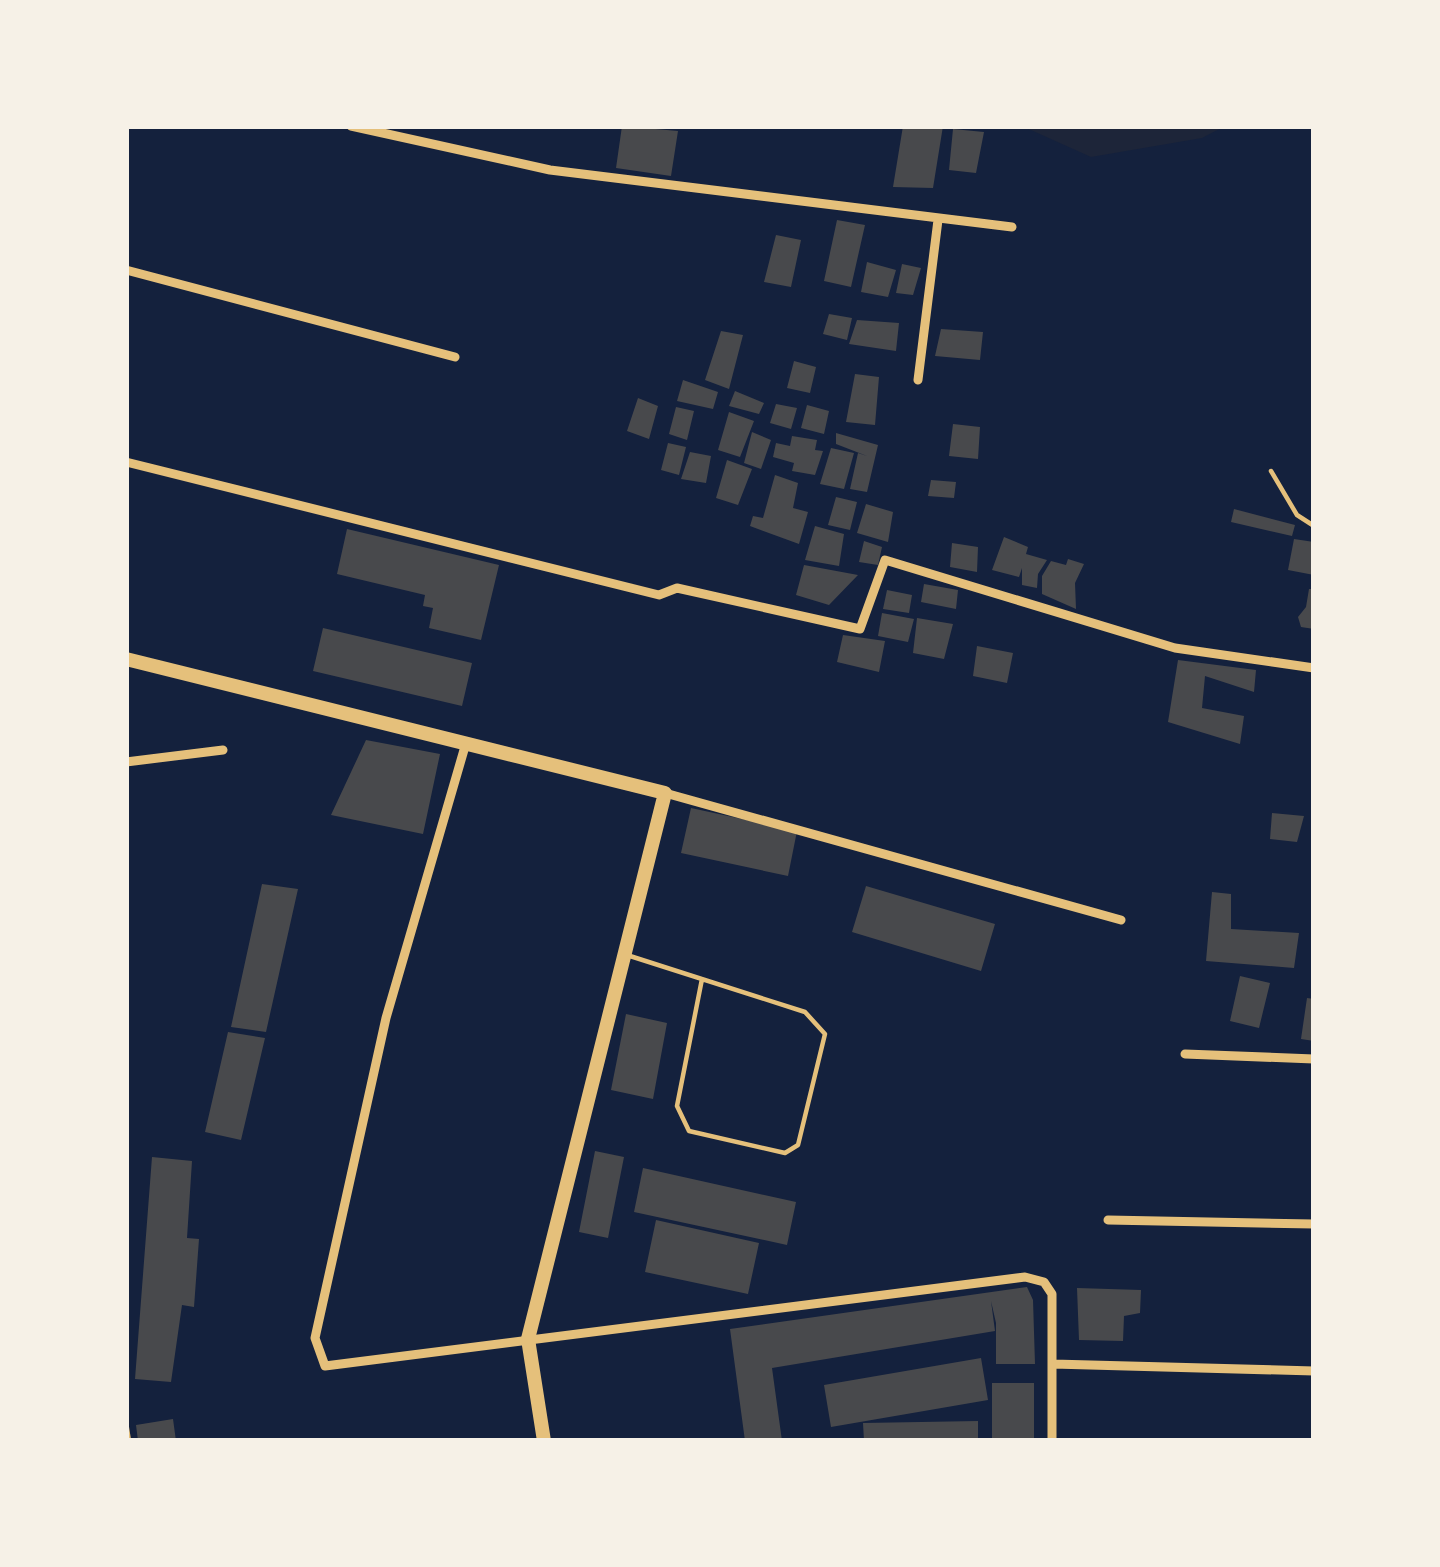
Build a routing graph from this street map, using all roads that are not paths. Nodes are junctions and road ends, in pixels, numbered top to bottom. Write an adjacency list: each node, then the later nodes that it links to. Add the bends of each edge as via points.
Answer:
1 (351, 126): 2 (street, via 550,170)
2 (938, 220): 3 (street); 6 (street)
3 (1012, 227)
4 (126, 270): 5 (street)
5 (455, 357)
6 (918, 380)
7 (126, 462): 11 (street, via 659,595 677,588 860,629 885,560 1175,648)
8 (1271, 472): 9 (lane, via 1297,515)
9 (1314, 526)
10 (126, 659): 12 (main road)
11 (1314, 668)
12 (466, 743): 15 (main road); 23 (street, via 386,1018 315,1338 325,1366)
13 (224, 750): 14 (street)
14 (126, 762)
15 (665, 793): 16 (street); 17 (main road)
16 (1121, 920)
17 (625, 955): 18 (lane); 23 (main road)
18 (702, 979): 18 (lane, via 677,1106 682,1121 689,1131 793,1150 825,1034 806,1012)
19 (1185, 1054): 20 (street)
20 (1314, 1059)
21 (1108, 1220): 22 (street)
22 (1314, 1224)
23 (528, 1339): 24 (street, via 1024,1277 1044,1282 1052,1294); 28 (main road)
24 (1053, 1364): 25 (street); 29 (street)
25 (1314, 1371)
26 (126, 1422): 27 (lane)
27 (129, 1441)
28 (544, 1441)
29 (1052, 1441)

